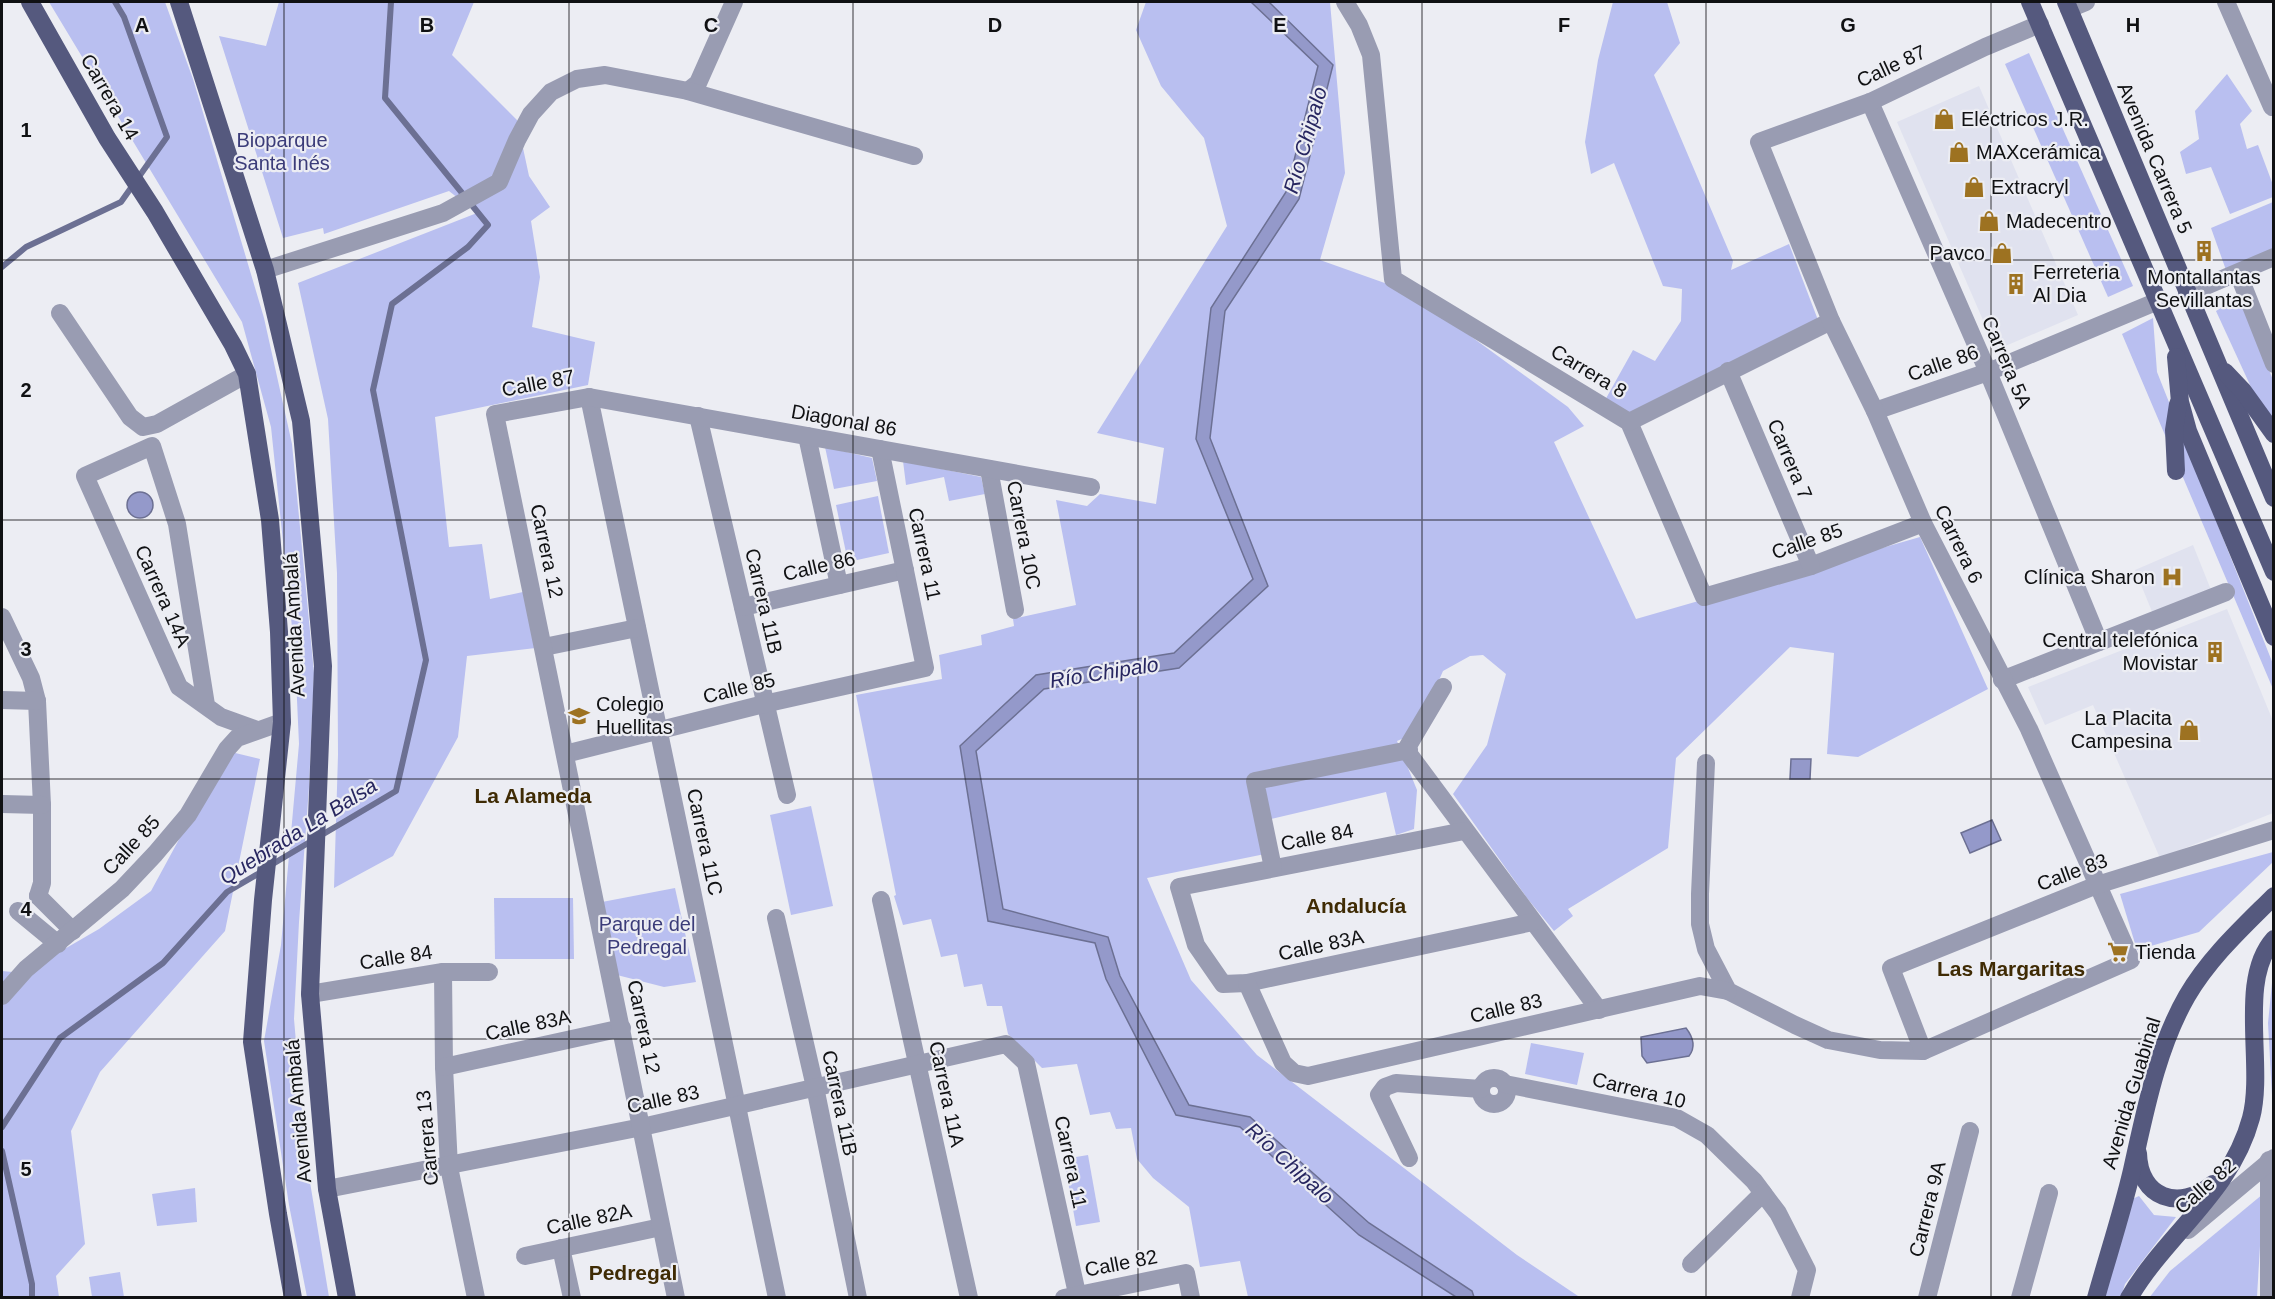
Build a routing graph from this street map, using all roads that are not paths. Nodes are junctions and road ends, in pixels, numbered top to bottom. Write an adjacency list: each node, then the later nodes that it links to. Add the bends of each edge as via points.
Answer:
1 (30, 2): 14 (main road, Carrera 14, via 114,152)
2 (179, 2): 16 (main road, Avenida Ambalá)
3 (734, 2): 9 (street, via 698,83)
4 (1345, 2): 33 (street, Carrera 8, via 1371,55 1393,279)
5 (2030, 2): 8 (main road)
6 (2226, 2): 11 (street)
7 (2073, 4): 18 (main road, Avenida Carrera 5)
8 (2040, 24): 10 (street, Calle 87); 19 (main road)
9 (688, 91): 13 (street); 16 (street, via 604,75 577,79 551,92 531,114 499,182 442,213)
10 (1870, 102): 12 (street, Calle 87); 26 (street, Carrera 5A)
11 (2272, 106)
12 (1759, 142): 21 (street, Carrera 6)
13 (914, 156)
14 (155, 212): 27 (main road, Avenida Ambalá)
15 (2274, 257): 17 (street)
16 (266, 270): 91 (main road, Avenida Ambalá, via 301,421 323,666)
17 (2238, 273): 18 (street); 24 (street)
18 (2187, 294): 23 (main road, Avenida Carrera 5)
19 (2158, 301): 22 (main road); 26 (street, Calle 86)
20 (60, 313): 27 (street, via 130,417 143,427 157,424)
21 (1831, 321): 25 (street); 30 (street, Carrera 6)
22 (2175, 343): 28 (main road); 42 (main road)
23 (2216, 364): 34 (main road, via 2243,391); 40 (main road, Avenida Carrera 5)
24 (2274, 364)
25 (1728, 371): 33 (street); 43 (street, Carrera 7)
26 (1988, 372): 30 (street, Calle 86); 53 (street, Carrera 5A)
27 (247, 374): 62 (main road, Avenida Ambalá, via 270,520)
28 (2180, 393): 38 (main road, via 2174,430); 52 (main road, via 2197,457)
29 (589, 397): 31 (street, Calle 87); 32 (street, Diagonal 86); 51 (street, Carrera 11C)
30 (1875, 411): 41 (street, Carrera 6)
31 (495, 414): 54 (street, Carrera 12)
32 (698, 416): 35 (street, Diagonal 86); 48 (street, Carrera 11B)
33 (1629, 422): 47 (street, Carrera 8)
34 (2274, 434)
35 (807, 436): 36 (street, Diagonal 86); 45 (street)
36 (880, 449): 37 (street, Diagonal 86); 44 (street, Carrera 11)
37 (989, 469): 39 (street, Diagonal 86); 49 (street, Carrera 10C)
38 (2176, 471)
39 (1091, 487)
40 (2274, 498)
41 (1923, 523): 43 (street, Calle 85); 56 (street, Carrera 6)
42 (2270, 564)
43 (1811, 566): 47 (street, Calle 85)
44 (905, 570): 45 (street, Calle 86); 55 (street, Carrera 11)
45 (839, 585): 48 (street, Calle 86)
46 (2226, 592): 53 (street)
47 (1704, 597)
48 (742, 607): 60 (street, Carrera 11B)
49 (1015, 610)
50 (2, 617): 59 (street, via 31,678)
51 (637, 627): 54 (street); 64 (street, Carrera 11C)
52 (2274, 637)
53 (2099, 642): 56 (street)
54 (544, 647): 66 (street, Carrera 12)
55 (925, 668): 60 (street, Calle 85)
56 (2002, 680): 74 (street, Carrera 6, via 2029,729)
57 (1443, 687): 65 (street)
58 (2, 700): 59 (street)
59 (37, 701): 70 (street)
60 (764, 704): 64 (street, Calle 85); 68 (street, Carrera 11B)
61 (206, 705): 61 (street, Carrera 14A, via 179,687 85,476 152,446 177,524); 63 (street, Carrera 14A, via 221,717)
62 (282, 722): 63 (street, Calle 85); 117 (main road, Avenida Ambalá, via 252,1042)
63 (257, 730): 81 (street, Calle 85, via 237,738 188,815 155,854)
64 (658, 731): 66 (street, Calle 85); 100 (street, Carrera 11C)
65 (1409, 750): 72 (street); 73 (street, via 1256,781)
66 (565, 754): 94 (street, Carrera 12)
67 (1706, 763): 90 (street, via 1700,924 1706,949)
68 (787, 795)
69 (2, 804): 70 (street)
70 (42, 805): 75 (street, via 42,883)
71 (2274, 830): 74 (street, Calle 83)
72 (1464, 831): 73 (street, Calle 84); 80 (street)
73 (1273, 868): 89 (street, Calle 84, via 1179,887 1196,945)
74 (2097, 885): 96 (street, Carrera 6, via 2132,960); 96 (street, Calle 83, via 1891,968)
75 (38, 896): 78 (street); 81 (street)
76 (2274, 896): 103 (main road, Avenida Guabinal, via 2214,956 2186,998 2161,1059)
77 (881, 900): 97 (street, Carrera 11A)
78 (10, 910): 83 (street)
79 (776, 918): 99 (street, Carrera 11B)
80 (1533, 922): 88 (street, Calle 83A); 93 (street)
81 (73, 931): 83 (street, Calle 85)
82 (2274, 939): 85 (main road)
83 (57, 944): 92 (street, Calle 85, via 26,969)
84 (2274, 952): 85 (main road)
85 (2259, 966): 107 (main road, via 2254,999 2252,1115)
86 (443, 972): 87 (street, Calle 84); 91 (street, Calle 84); 98 (street, Carrera 13)
87 (489, 972)
88 (1247, 983): 89 (street, Calle 83A); 93 (street, Calle 83, via 1283,1063 1294,1073 1308,1076)
89 (1223, 984)
90 (1728, 991): 93 (street, Calle 83, via 1700,986); 96 (street, Calle 83, via 1828,1040 1880,1050)
91 (310, 994): 108 (main road, Avenida Ambalá)
92 (2, 996)
93 (1599, 1010)
94 (622, 1028): 98 (street, Calle 83A); 101 (street, Carrera 12)
95 (1006, 1044): 97 (street, Calle 83); 116 (street, Carrera 11, via 1026,1063)
96 (1923, 1051)
97 (917, 1063): 99 (street, Calle 83); 124 (street, Carrera 11A)
98 (444, 1066): 106 (street, Carrera 13)
99 (815, 1087): 100 (street, Calle 83); 123 (street, Carrera 11B)
100 (736, 1107): 101 (street, Calle 83); 122 (street, Carrera 11C)
101 (642, 1127): 106 (street, Calle 83); 111 (street, Carrera 12)
102 (1970, 1131): 127 (street, Carrera 9A)
103 (2140, 1133): 107 (main road, via 2140,1170 2147,1184 2159,1194 2173,1199 2188,1198 2202,1193); 129 (main road, Avenida Guabinal)
104 (1409, 1158): 110 (street, Carrera 10, via 1379,1095 1385,1087 1396,1083 1481,1089 1485,1100 1497,1103 1506,1096 1505,1084 1677,1118 1707,1135)
105 (2271, 1159): 113 (street, Calle 82); 131 (street)
106 (449, 1167): 108 (street, Calle 83); 119 (street, Carrera 13)
107 (2229, 1170): 113 (main road)
108 (327, 1189): 118 (main road, Avenida Ambalá)
109 (2049, 1192): 128 (street)
110 (1763, 1193): 115 (street); 126 (street, Carrera 10, via 1778,1213 1807,1270)
111 (661, 1227): 112 (street, Calle 82A); 121 (street, Carrera 12)
112 (561, 1248): 114 (street, Calle 82A); 120 (street)
113 (2166, 1248): 130 (main road)
114 (525, 1256)
115 (1691, 1264)
116 (1073, 1297): 125 (street, Calle 82, via 1186,1273)
117 (293, 1298)
118 (346, 1298)
119 (476, 1298)
120 (572, 1298)
121 (676, 1298)
122 (777, 1298)
123 (858, 1298)
124 (969, 1298)
125 (1191, 1298)
126 (1800, 1298)
127 (1927, 1298)
128 (2020, 1298)
129 (2096, 1298)
130 (2128, 1298)
131 (2269, 1298)

